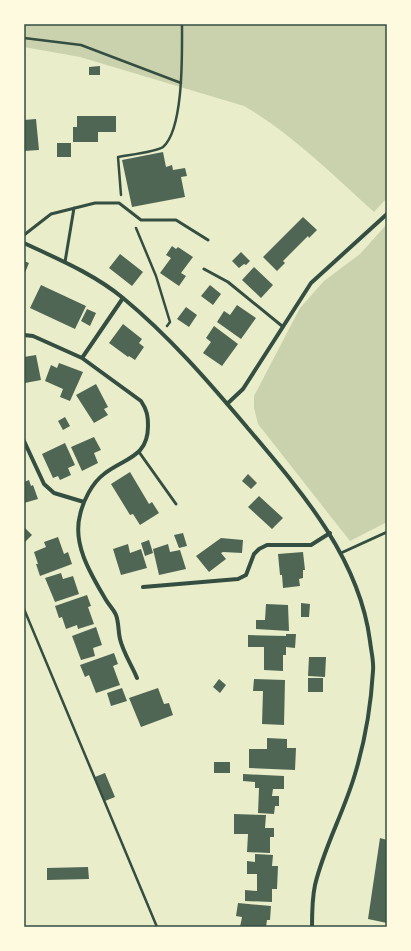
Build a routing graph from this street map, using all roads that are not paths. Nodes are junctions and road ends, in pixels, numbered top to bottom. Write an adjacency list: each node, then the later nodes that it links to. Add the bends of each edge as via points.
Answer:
1 (74, 208): 3 (lane, via 51,214); 4 (lane, via 95,203 119,203 141,220 176,220); 6 (lane)
2 (387, 214): 9 (street, via 311,283)
3 (24, 235)
4 (208, 240)
5 (24, 244): 6 (street)
6 (65, 262): 8 (street, via 93,277)
7 (204, 269): 9 (lane, via 228,282)
8 (123, 298): 11 (street); 12 (street, via 197,368)
9 (282, 326): 12 (street, via 243,389)
10 (24, 335): 11 (street, via 33,336)
11 (82, 358): 14 (street, via 145,406 148,412 148,433 146,444)
12 (227, 404): 18 (street, via 297,486)
13 (24, 441): 15 (street, via 44,484 54,493)
14 (139, 452): 15 (street, via 104,474 95,483); 16 (lane)
15 (84, 502): 21 (street, via 79,516 80,546 85,560 116,615 120,640)
16 (176, 504)
17 (387, 532): 19 (lane)
18 (330, 533): 19 (street); 20 (street, via 311,545 267,545 259,549 254,554 246,574 238,580)
19 (341, 553): 22 (street, via 365,610 374,668 370,706 355,774 314,886)
20 (143, 587)
21 (137, 678)
22 (312, 927)

